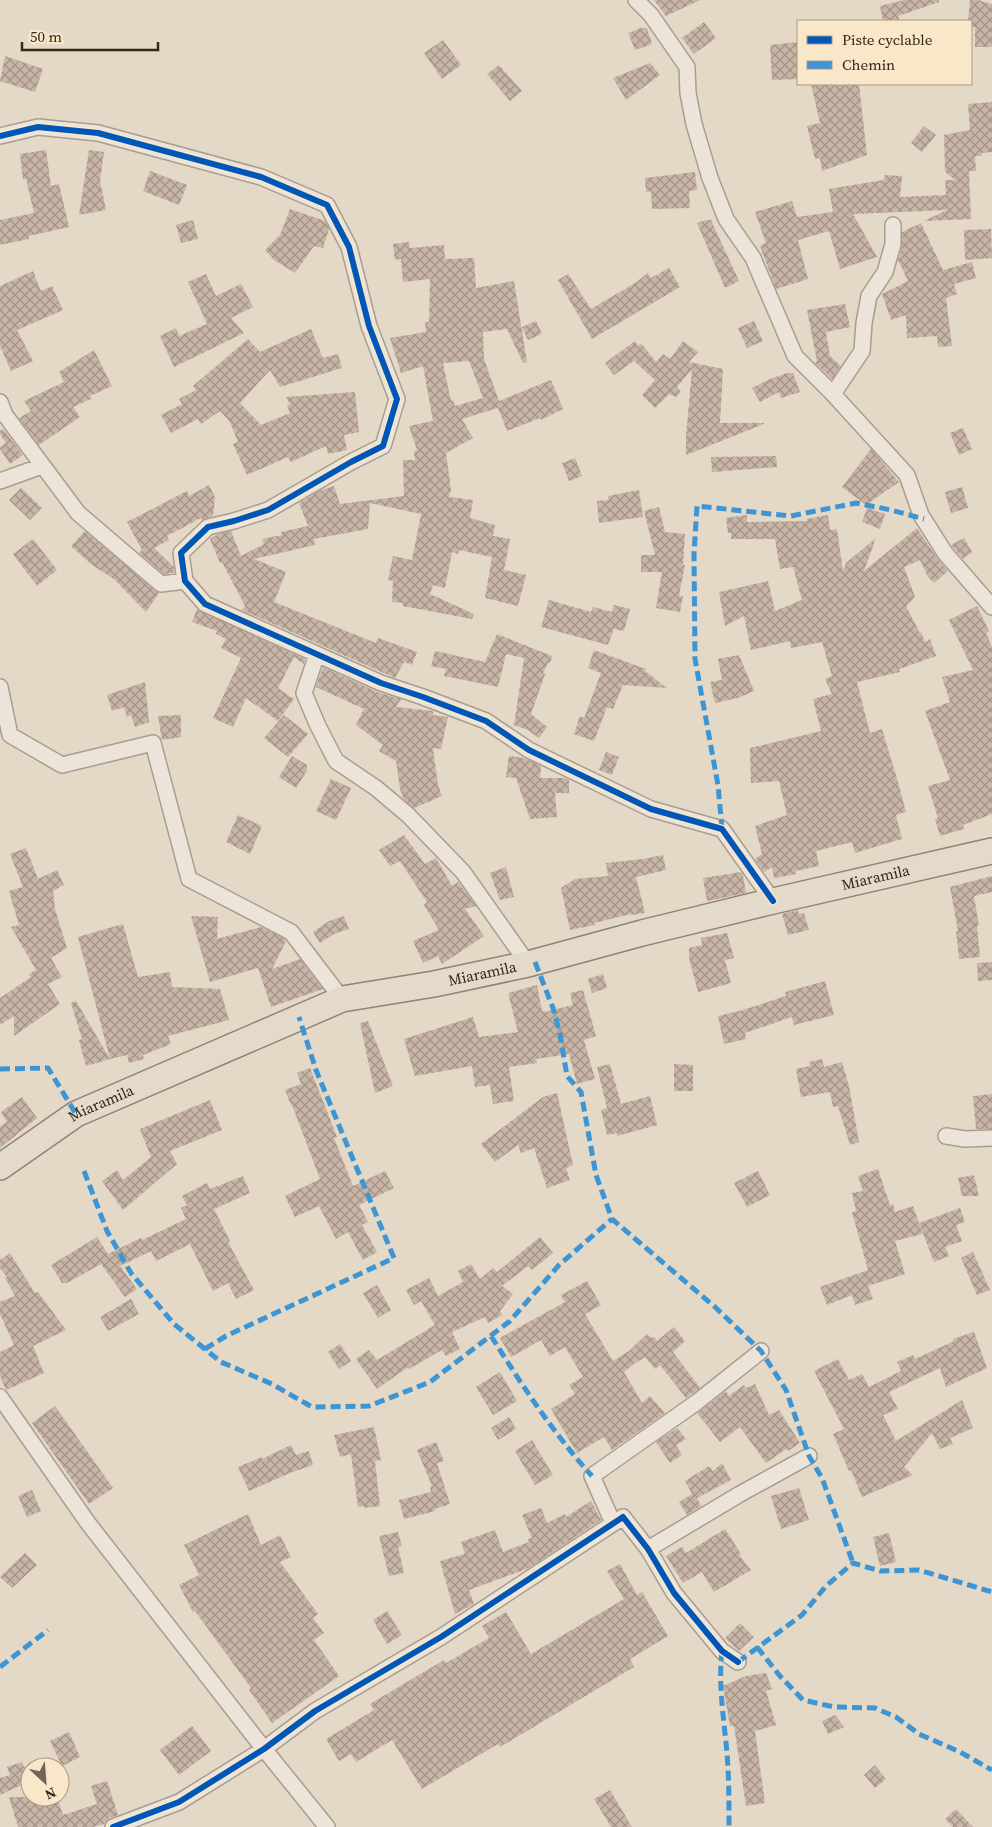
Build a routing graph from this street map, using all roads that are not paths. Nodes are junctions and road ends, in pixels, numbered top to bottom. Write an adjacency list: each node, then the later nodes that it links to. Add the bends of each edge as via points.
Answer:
1 (636, 0): 4 (street, via 687,68 694,124 726,219 753,258 795,356)
2 (0, 136): 8 (street, via 38,127 98,133 261,177 327,205 349,247 369,326 397,399 383,446 268,510 208,527 181,553)
3 (893, 224): 4 (street, via 893,244 885,272 869,296 862,351)
4 (834, 394): 9 (street, via 907,476 921,515 945,553)
5 (0, 402): 6 (street, via 5,416)
6 (42, 466): 7 (street); 8 (street, via 78,513 161,584)
7 (0, 481)
8 (185, 581): 10 (street, via 205,604)
9 (992, 607)
10 (317, 654): 13 (street, via 381,683 486,721 529,750 651,809 722,829); 14 (street, via 304,693 336,760 408,814 463,872)
11 (0, 687): 15 (street, via 10,735 62,765 153,743 189,879 291,932)
12 (992, 851): 13 (main road, Miaramila)
13 (773, 901): 14 (main road, Miaramila)
14 (528, 964): 15 (main road, Miaramila)
15 (342, 999): 18 (main road, Miaramila, via 76,1114)
16 (946, 1136): 17 (street)
17 (992, 1138)
18 (0, 1167)
19 (761, 1351): 22 (street, via 697,1402 592,1476)
20 (0, 1397): 25 (street, via 88,1523)
21 (809, 1456): 23 (street)
22 (613, 1523): 23 (street, via 623,1517); 25 (street, via 441,1637 315,1711)
23 (648, 1549): 24 (street, via 680,1600 722,1651)
24 (738, 1662)
25 (264, 1749): 26 (street, via 179,1802); 27 (street)
26 (113, 1827)
27 (327, 1827)

